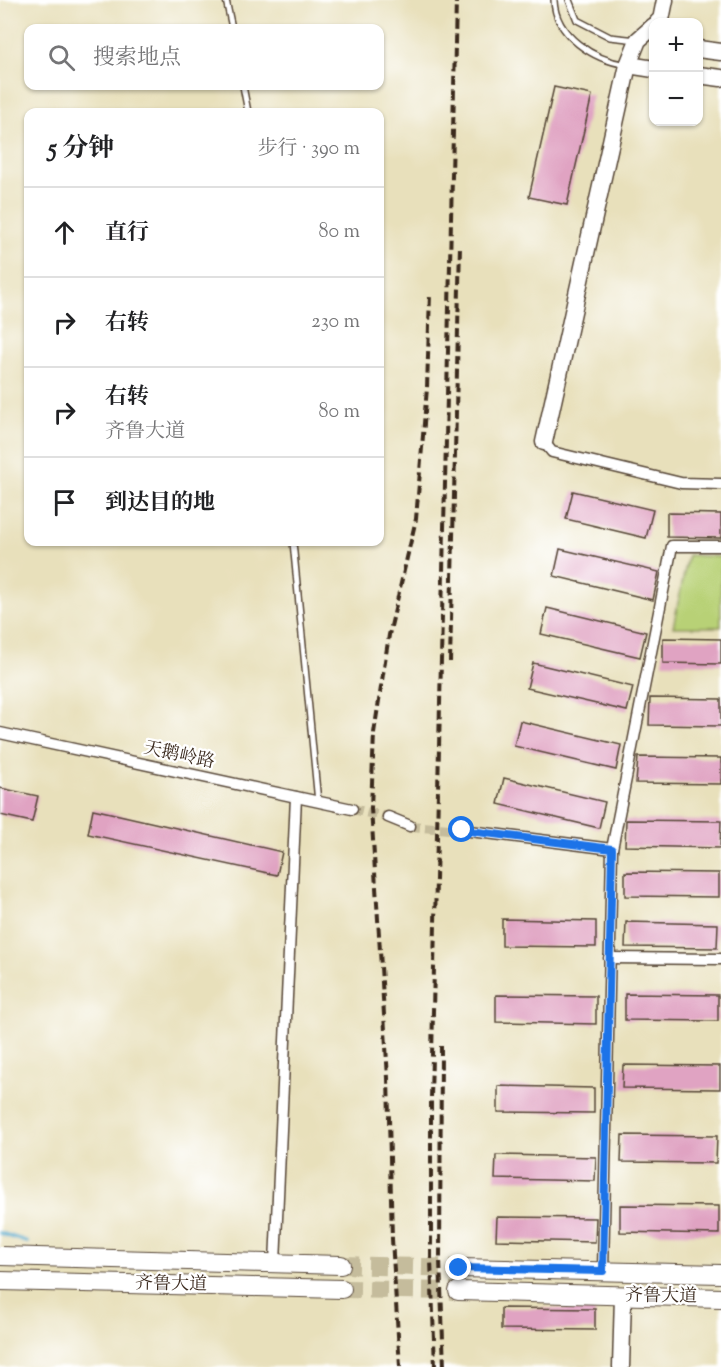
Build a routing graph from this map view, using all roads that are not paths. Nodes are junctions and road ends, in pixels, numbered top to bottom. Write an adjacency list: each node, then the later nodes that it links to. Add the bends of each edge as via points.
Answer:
1 (226, 0): 6 (lane)
2 (554, 0): 10 (lane, via 560,26 578,44 610,63)
3 (569, 0): 7 (lane, via 577,20 610,37)
4 (665, 0): 5 (street)
5 (661, 18)
6 (231, 24)
7 (646, 41): 10 (street)
8 (703, 50): 9 (street)
9 (721, 52)
10 (628, 65): 11 (street); 16 (street)
11 (649, 68)
12 (703, 76): 13 (street)
13 (721, 78)
14 (244, 90): 15 (lane)
15 (247, 108)
16 (544, 441): 17 (street, via 552,452 605,465 681,483)
17 (721, 484)
18 (293, 546): 22 (lane)
19 (721, 546): 27 (street, via 672,546)
20 (0, 733): 21 (street, 天鹅岭路)
21 (296, 797): 22 (street, 天鹅岭路); 31 (street)
22 (318, 802): 23 (street, 天鹅岭路)
23 (352, 809)
24 (388, 818): 25 (street)
25 (410, 826)
26 (462, 830): 27 (street)
27 (612, 849): 28 (street)
28 (609, 958): 29 (street); 34 (street)
29 (721, 959)
30 (0, 1256): 31 (main road, 齐鲁大道)
31 (275, 1263): 32 (main road, 齐鲁大道)
32 (341, 1265)
33 (459, 1268): 34 (main road, 齐鲁大道)
34 (603, 1271): 35 (main road, 齐鲁大道)
35 (721, 1274)
36 (0, 1281): 37 (main road, 齐鲁大道)
37 (342, 1289)
38 (458, 1291): 39 (main road, 齐鲁大道)
39 (623, 1296): 40 (main road, 齐鲁大道); 41 (street)
40 (721, 1298)
41 (621, 1367)

